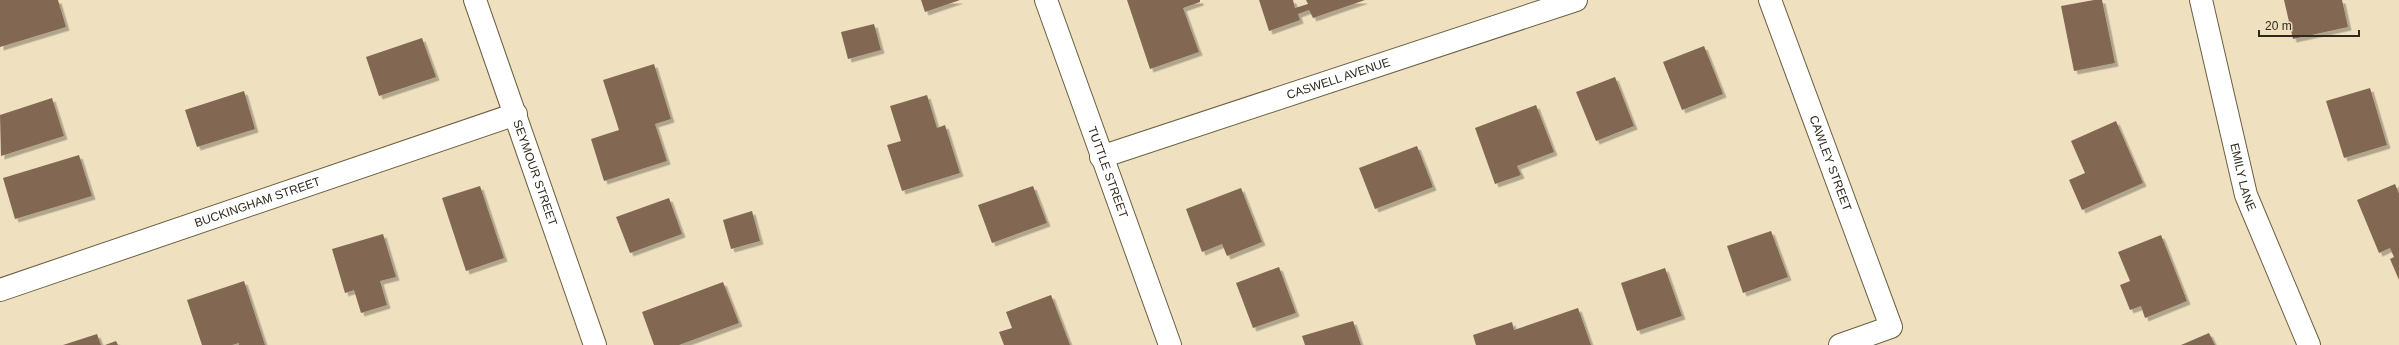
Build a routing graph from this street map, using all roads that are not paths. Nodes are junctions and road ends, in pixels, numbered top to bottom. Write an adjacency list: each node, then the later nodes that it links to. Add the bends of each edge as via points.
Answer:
1 (475, 0): 6 (street, SEYMOUR STREET)
2 (1046, 0): 7 (street, TUTTLE STREET)
3 (1576, 0): 7 (street, CASWELL AVENUE)
4 (1770, 0): 11 (street, CAWLEY STREET, via 1891,327)
5 (2201, 0): 12 (street, EMILY LANE, via 2246,195)
6 (516, 114): 8 (street, BUCKINGHAM STREET); 9 (street, SEYMOUR STREET)
7 (1101, 157): 10 (street, TUTTLE STREET)
8 (0, 290)
9 (595, 345)
10 (1170, 345)
11 (1840, 345)
12 (2309, 345)

